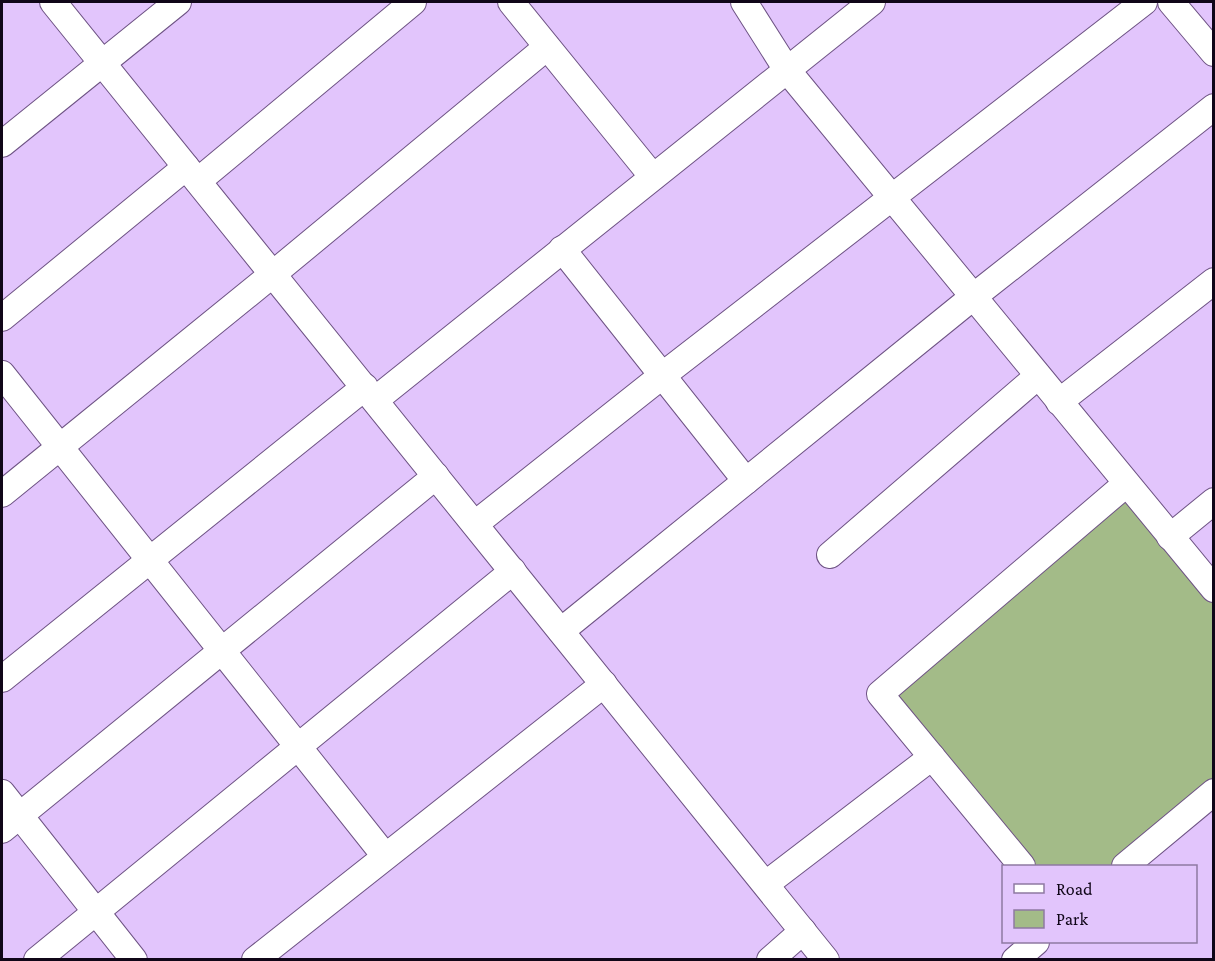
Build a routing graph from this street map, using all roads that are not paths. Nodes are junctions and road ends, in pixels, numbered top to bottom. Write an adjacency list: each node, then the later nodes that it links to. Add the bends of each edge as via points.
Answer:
1 (53, 2): 11 (street)
2 (178, 2): 11 (street)
3 (413, 2): 15 (street)
4 (511, 2): 10 (street)
5 (744, 2): 12 (street)
6 (872, 2): 12 (street)
7 (1144, 2): 17 (street)
8 (1171, 2): 9 (street)
9 (1210, 41)
10 (547, 47): 16 (street); 19 (street)
11 (103, 63): 14 (street); 15 (street)
12 (787, 70): 16 (street); 17 (street)
13 (1214, 107): 21 (street)
14 (2, 144)
15 (192, 174): 19 (street); 22 (street)
16 (653, 177): 18 (street)
17 (891, 197): 21 (street); 24 (street)
18 (562, 249): 24 (street); 26 (street)
19 (273, 274): 26 (street); 28 (street)
20 (1214, 281): 27 (street)
21 (973, 297): 25 (street); 30 (street)
22 (2, 318)
23 (2, 374): 28 (street)
24 (663, 375): 30 (street); 34 (street)
25 (1038, 376): 27 (street); 36 (street)
26 (370, 394): 29 (street); 37 (street)
27 (1059, 402): 31 (street)
28 (59, 447): 32 (street); 37 (street)
29 (436, 476): 34 (street); 41 (street)
30 (746, 481): 40 (street)
31 (1126, 484): 35 (street); 45 (street, via 879,694)
32 (2, 494)
33 (1214, 501): 35 (street)
34 (475, 524): 38 (street)
35 (1170, 537): 39 (street)
36 (830, 555)
37 (150, 560): 41 (street); 42 (street)
38 (513, 571): 40 (street); 44 (street)
39 (1214, 589)
40 (561, 631): 43 (street)
41 (222, 652): 44 (street); 48 (street)
42 (2, 679)
43 (604, 684): 49 (street); 52 (street)
44 (297, 746): 49 (street); 53 (street)
45 (932, 757): 50 (street); 52 (street)
46 (1214, 792): 51 (street)
47 (2, 793): 48 (street)
48 (10, 823): 53 (street)
49 (385, 856): 58 (street)
50 (1020, 865)
51 (1127, 865)
52 (766, 884): 54 (street)
53 (96, 912): 56 (street); 57 (street)
54 (803, 931): 59 (street); 60 (street)
55 (1035, 943): 61 (street)
56 (37, 960)
57 (134, 960)
58 (255, 960)
59 (770, 960)
60 (826, 960)
61 (1015, 960)

